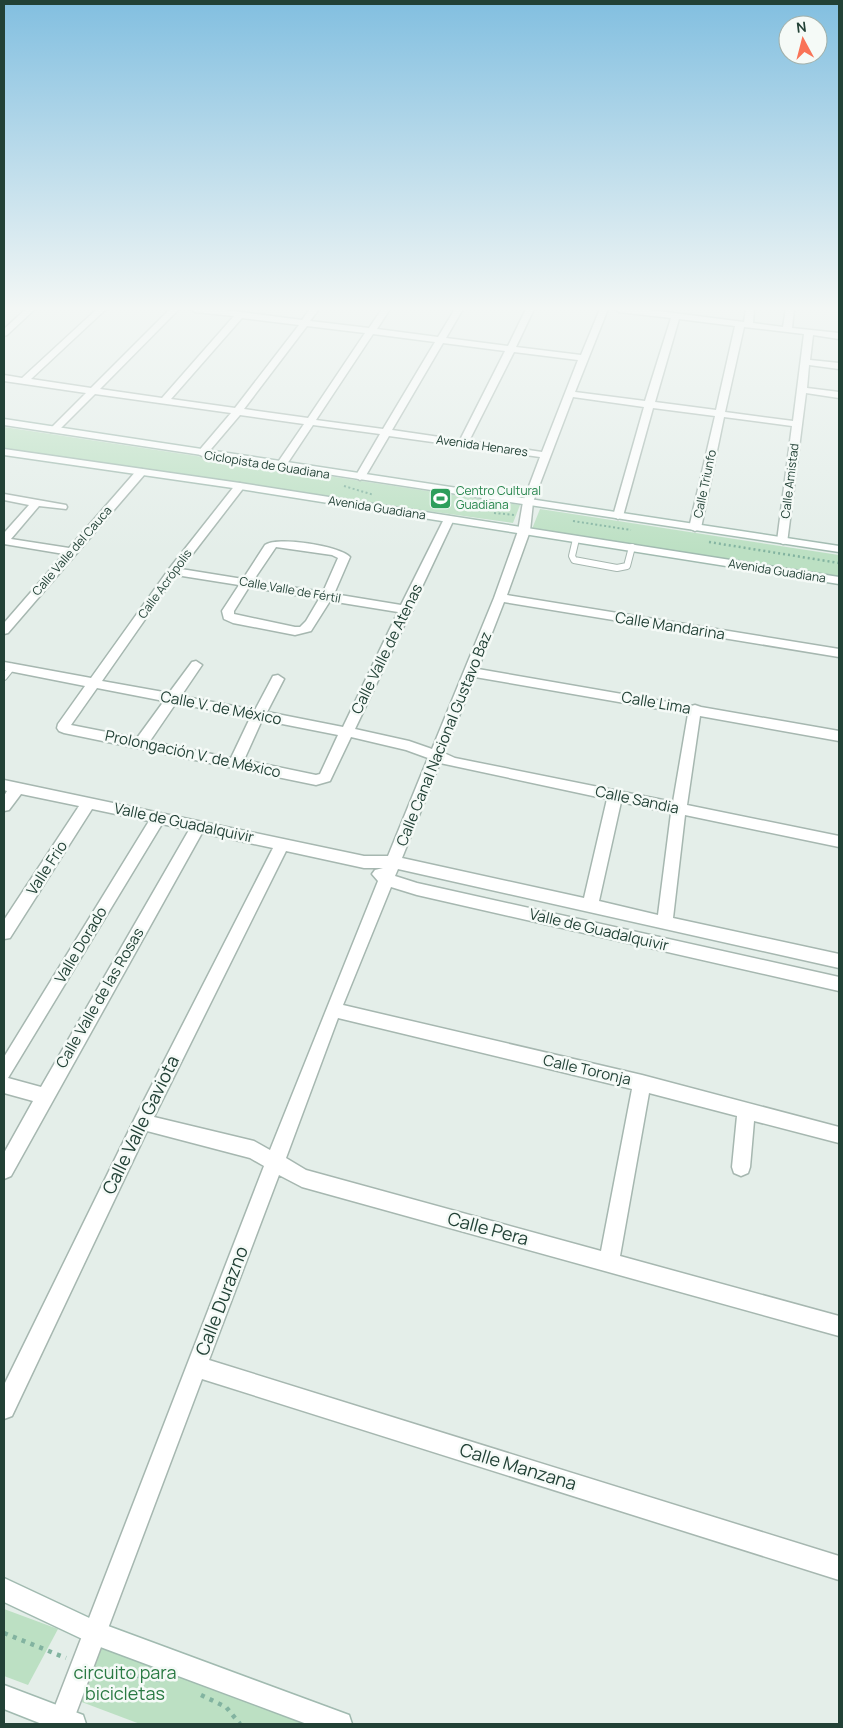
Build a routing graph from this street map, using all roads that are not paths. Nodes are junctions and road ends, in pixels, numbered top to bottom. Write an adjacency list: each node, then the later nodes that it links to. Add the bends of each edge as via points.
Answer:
1 (92, 390): 13 (street, Avenida Henares); 20 (street)
2 (175, 390): 13 (street)
3 (254, 390): 15 (street)
4 (332, 390): 18 (street)
5 (412, 390): 21 (street)
6 (491, 390): 22 (street)
7 (570, 390): 11 (street)
8 (653, 390): 14 (street)
9 (727, 390): 16 (street, Calle Triunfo)
10 (802, 390): 12 (street); 19 (street, Calle Amistad)
11 (568, 394): 14 (street); 25 (street)
12 (839, 395)
13 (166, 400): 15 (street, Avenida Henares)
14 (649, 405): 16 (street); 34 (street)
15 (238, 411): 18 (street, Avenida Henares); 24 (street)
16 (720, 415): 19 (street); 36 (street, Calle Triunfo)
17 (4, 422): 20 (street, Avenida Guadiana)
18 (310, 422): 21 (street, Avenida Henares); 26 (street)
19 (797, 424): 40 (street, Calle Amistad)
20 (54, 430): 24 (street, Avenida Guadiana)
21 (386, 433): 22 (street, Avenida Henares); 28 (street)
22 (464, 444): 25 (street, Avenida Henares)
23 (4, 452): 27 (street, Avenida Guadiana)
24 (202, 454): 26 (street, Avenida Guadiana)
25 (545, 455): 31 (street)
26 (281, 465): 28 (street, Avenida Guadiana)
27 (141, 472): 29 (street, Avenida Guadiana); 43 (street, Calle Valle del Cauca)
28 (360, 477): 31 (street, Avenida Guadiana)
29 (240, 486): 35 (street, Avenida Guadiana); 44 (street, Calle Acrópolis)
30 (4, 497): 32 (street)
31 (528, 502): 34 (street, Avenida Guadiana); 37 (street)
32 (36, 503): 33 (street); 39 (street)
33 (62, 507)
34 (618, 516): 36 (street, Avenida Guadiana)
35 (449, 519): 37 (street, Avenida Guadiana); 49 (street, Calle Valle de Atenas)
36 (695, 528): 40 (street, Avenida Guadiana)
37 (524, 531): 38 (street, Avenida Guadiana); 48 (street)
38 (576, 539): 41 (street, Avenida Guadiana); 41 (lane, via 574,560 618,568 627,566)
39 (4, 540): 43 (street)
40 (783, 541): 42 (street, Avenida Guadiana)
41 (632, 548): 45 (street, Avenida Guadiana)
42 (839, 549)
43 (71, 552): 50 (street, Calle Valle del Cauca)
44 (172, 571): 46 (street, Calle Valle de Fértil); 56 (street, Calle Acrópolis)
45 (839, 580)
46 (246, 583): 47 (street, Calle Valle de Fértil); 47 (street, via 228,616 295,631 309,626); 47 (street, via 273,544 343,555 344,560)
47 (326, 597): 49 (street, Calle Valle de Fértil)
48 (500, 598): 51 (street, Calle Mandarina); 54 (street, Calle Canal Nacional Gustavo Baz)
49 (407, 610): 61 (street, Calle Valle de Atenas)
50 (4, 630)
51 (839, 653)
52 (196, 665): 57 (street)
53 (6, 670): 56 (street, Calle V. de México)
54 (472, 672): 58 (street, Calle Lima); 64 (street, Calle Canal Nacional Gustavo Baz)
55 (278, 679): 59 (street)
56 (94, 684): 57 (street, Calle V. de México); 60 (street, Calle Acrópolis)
57 (171, 699): 59 (street, Calle V. de México); 63 (street)
58 (695, 709): 62 (street, Calle Lima); 71 (street)
59 (258, 715): 61 (street, Calle V. de México); 65 (street)
60 (64, 727): 63 (street, Prolongación V. de México)
61 (347, 732): 64 (street, Calle V. de México); 66 (street, Calle Valle de Atenas)
62 (839, 736)
63 (141, 743): 65 (street, Prolongación V. de México)
64 (436, 755): 68 (street, Calle Sandia, via 453,762); 76 (street, Calle Canal Nacional Gustavo Baz)
65 (236, 762): 66 (street, Prolongación V. de México)
66 (323, 779)
67 (10, 787): 69 (street, Valle de Guadalquivir); 70 (street)
68 (615, 795): 71 (street, Calle Sandia); 77 (street)
69 (89, 803): 72 (street, Valle de Guadalquivir); 79 (street, Valle Frio)
70 (4, 806)
71 (679, 809): 74 (street, Calle Sandia); 78 (street)
72 (158, 818): 73 (street, Valle de Guadalquivir); 83 (street, Valle Dorado)
73 (198, 827): 75 (street, Valle de Guadalquivir); 86 (street, Calle Valle de las Rosas)
74 (839, 842)
75 (282, 844): 76 (street, Valle de Guadalquivir); 88 (street, Calle Valle Gaviota)
76 (391, 871): 77 (street, Valle de Guadalquivir); 81 (street, Valle de Guadalquivir, via 417,889); 82 (street, Calle Durazno)
77 (590, 905): 78 (street, Valle de Guadalquivir)
78 (665, 923): 80 (street, Valle de Guadalquivir)
79 (4, 933)
80 (839, 961)
81 (839, 984)
82 (333, 1010): 84 (street, Calle Toronja); 90 (street, Calle Durazno)
83 (4, 1072)
84 (642, 1083): 87 (street, Calle Toronja); 93 (street)
85 (4, 1085): 86 (street)
86 (44, 1096): 92 (street, Calle Valle de las Rosas)
87 (746, 1112): 89 (street, Calle Toronja); 91 (street)
88 (142, 1122): 90 (street, Calle Pera, via 254,1150); 96 (street, Calle Valle Gaviota)
89 (839, 1135)
90 (275, 1162): 93 (street, Calle Pera, via 302,1178); 95 (street, Calle Durazno)
91 (741, 1167)
92 (4, 1170)
93 (609, 1262): 94 (street, Calle Pera)
94 (839, 1326)
95 (197, 1367): 97 (street, Calle Manzana); 99 (street, Calle Durazno)
96 (4, 1408)
97 (839, 1568)
98 (4, 1590): 99 (street)
99 (95, 1633): 102 (street, Calle Durazno); 103 (street)
100 (4, 1697): 101 (street)
101 (32, 1717): 102 (street)
102 (65, 1723)
103 (340, 1724)

